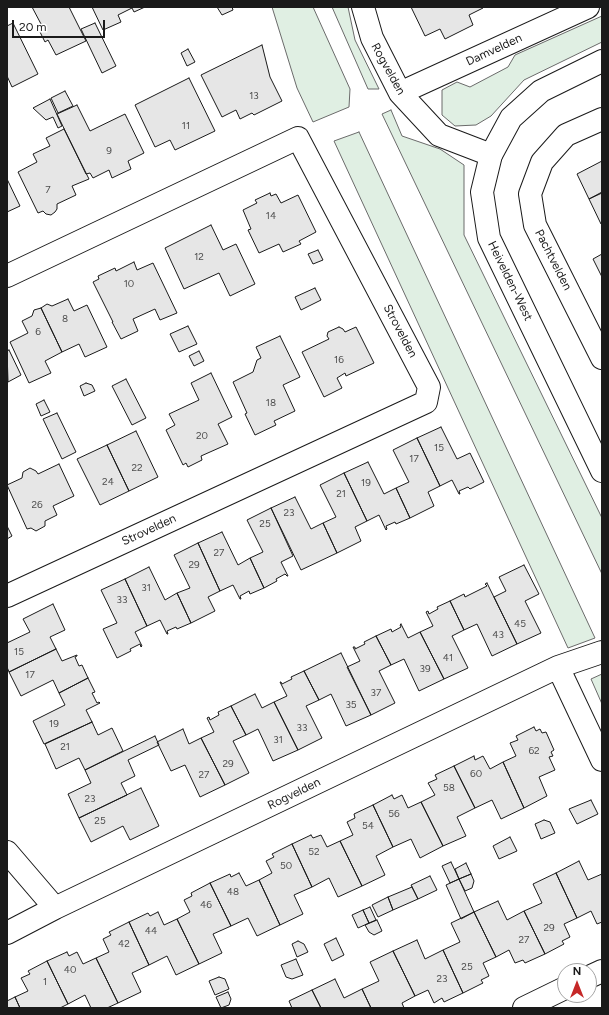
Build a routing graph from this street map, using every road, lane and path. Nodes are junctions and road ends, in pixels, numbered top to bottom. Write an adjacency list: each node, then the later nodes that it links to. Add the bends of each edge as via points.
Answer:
1 (363, 7): 4 (street, Rogvelden, via 372,38)
2 (588, 7): 4 (street, Damvelden)
3 (602, 61): 6 (street, Heivelden-West, via 541,91 511,118)
4 (400, 93): 6 (street, Rogvelden, via 439,135)
5 (602, 119): 8 (street, Pachtvelden, via 566,135 542,162 530,194 535,225)
6 (490, 155): 9 (street, Heivelden-West, via 482,192 489,238)
7 (7, 276): 10 (street, Strovelden, via 298,138 429,387 426,402)
8 (602, 358)
9 (602, 472)
10 (7, 596)
11 (602, 652): 12 (street, Rogvelden)
12 (558, 667): 13 (street); 15 (street, Rogvelden)
13 (602, 760)
14 (7, 852): 15 (street)
15 (55, 908): 16 (street, Rogvelden)
16 (7, 933)
17 (557, 992): 18 (street)
18 (524, 1008)

